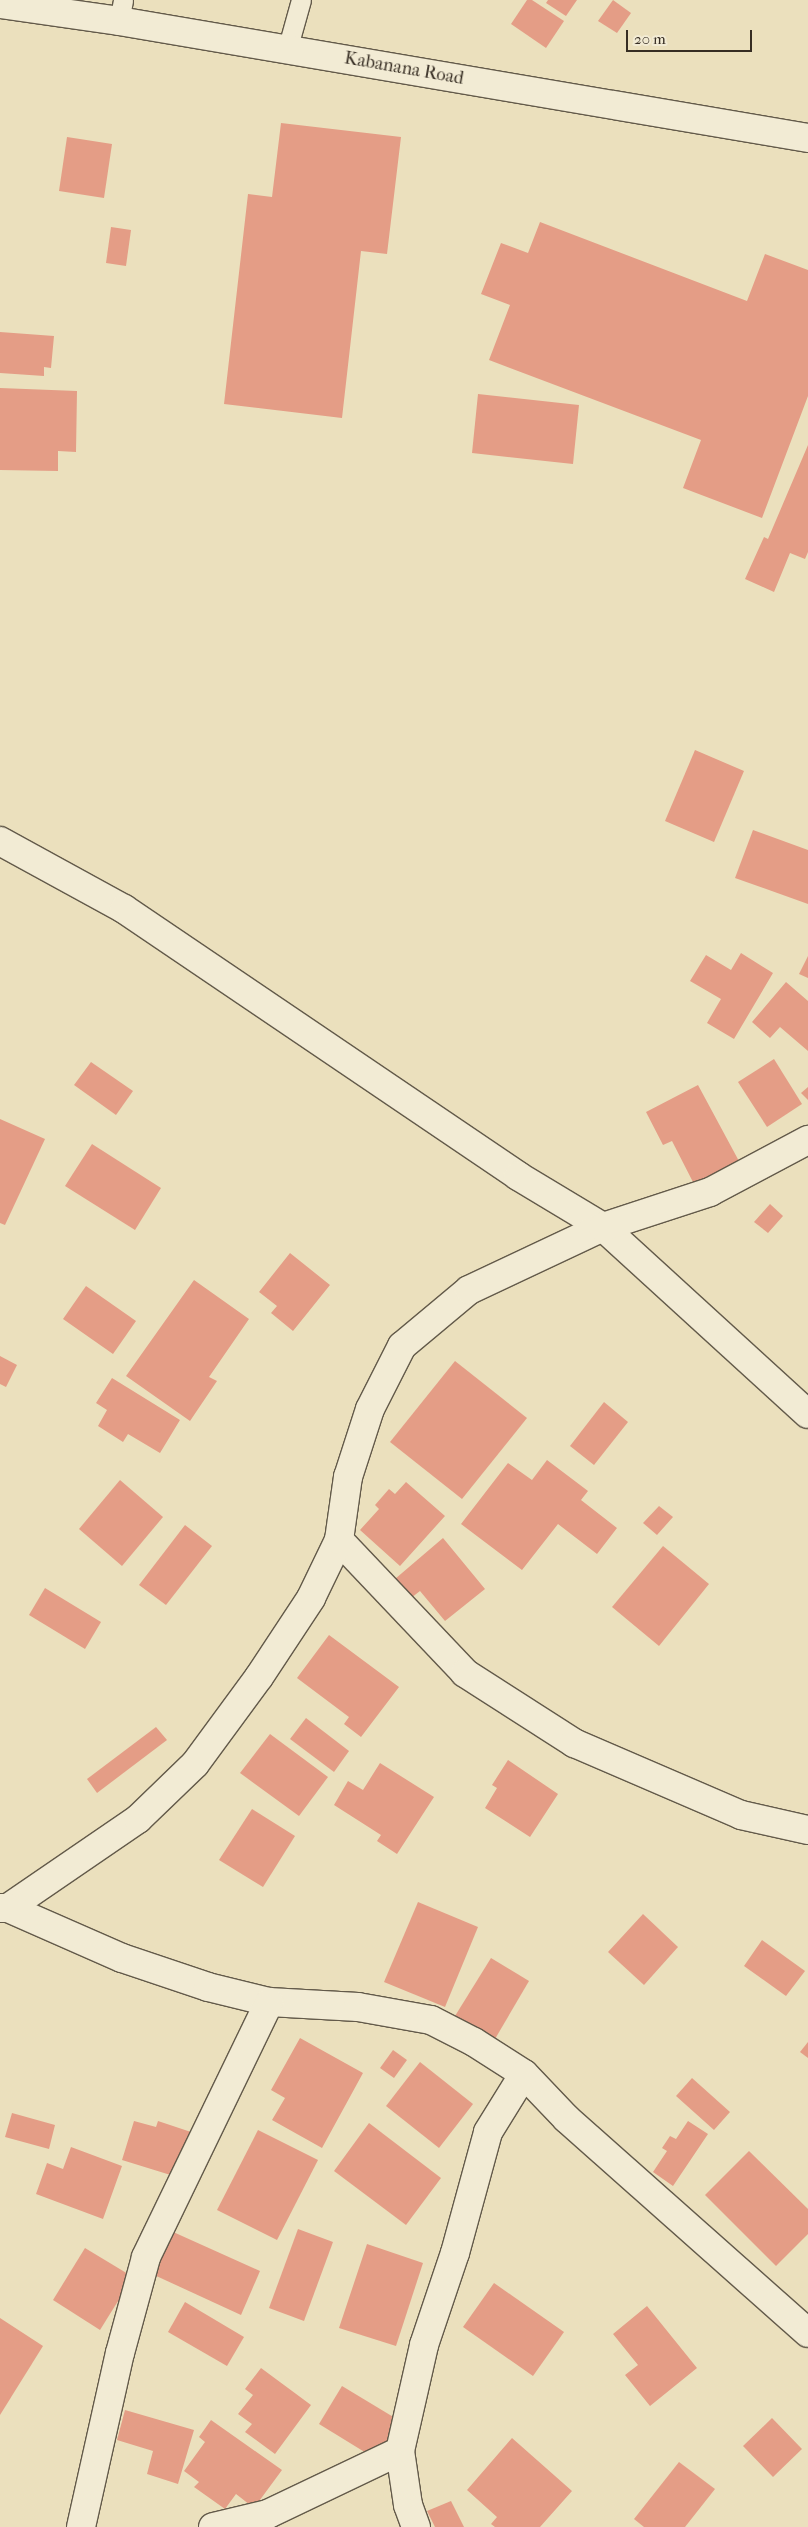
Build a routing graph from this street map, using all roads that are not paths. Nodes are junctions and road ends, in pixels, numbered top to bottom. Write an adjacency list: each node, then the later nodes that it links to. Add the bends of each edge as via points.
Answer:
1 (301, 0): 4 (lane)
2 (0, 4): 3 (street, Kabanana Road)
3 (121, 10): 4 (street, Kabanana Road)
4 (287, 50): 5 (street, Kabanana Road)
5 (808, 138)
6 (0, 841): 8 (street, via 124,909 518,1176)
7 (808, 1140): 8 (street, via 710,1192)
8 (603, 1227): 9 (street); 10 (street, via 469,1290 402,1346 370,1409 348,1477)
9 (808, 1414)
10 (339, 1540): 11 (street, via 464,1674 574,1743 741,1815); 12 (street, via 311,1598 259,1677 195,1764 138,1818)
11 (808, 1830)
12 (4, 1908): 13 (street, via 122,1958 208,1987)
13 (269, 2002): 14 (street, via 358,2007 431,2020 474,2042); 17 (street, via 146,2257)
14 (524, 2074): 15 (street, via 567,2119); 16 (street, via 488,2132 456,2253 424,2345)
15 (808, 2333)
16 (400, 2451): 18 (street, via 268,2514); 19 (street, via 408,2505)
17 (81, 2527)
18 (213, 2527)
19 (416, 2527)

